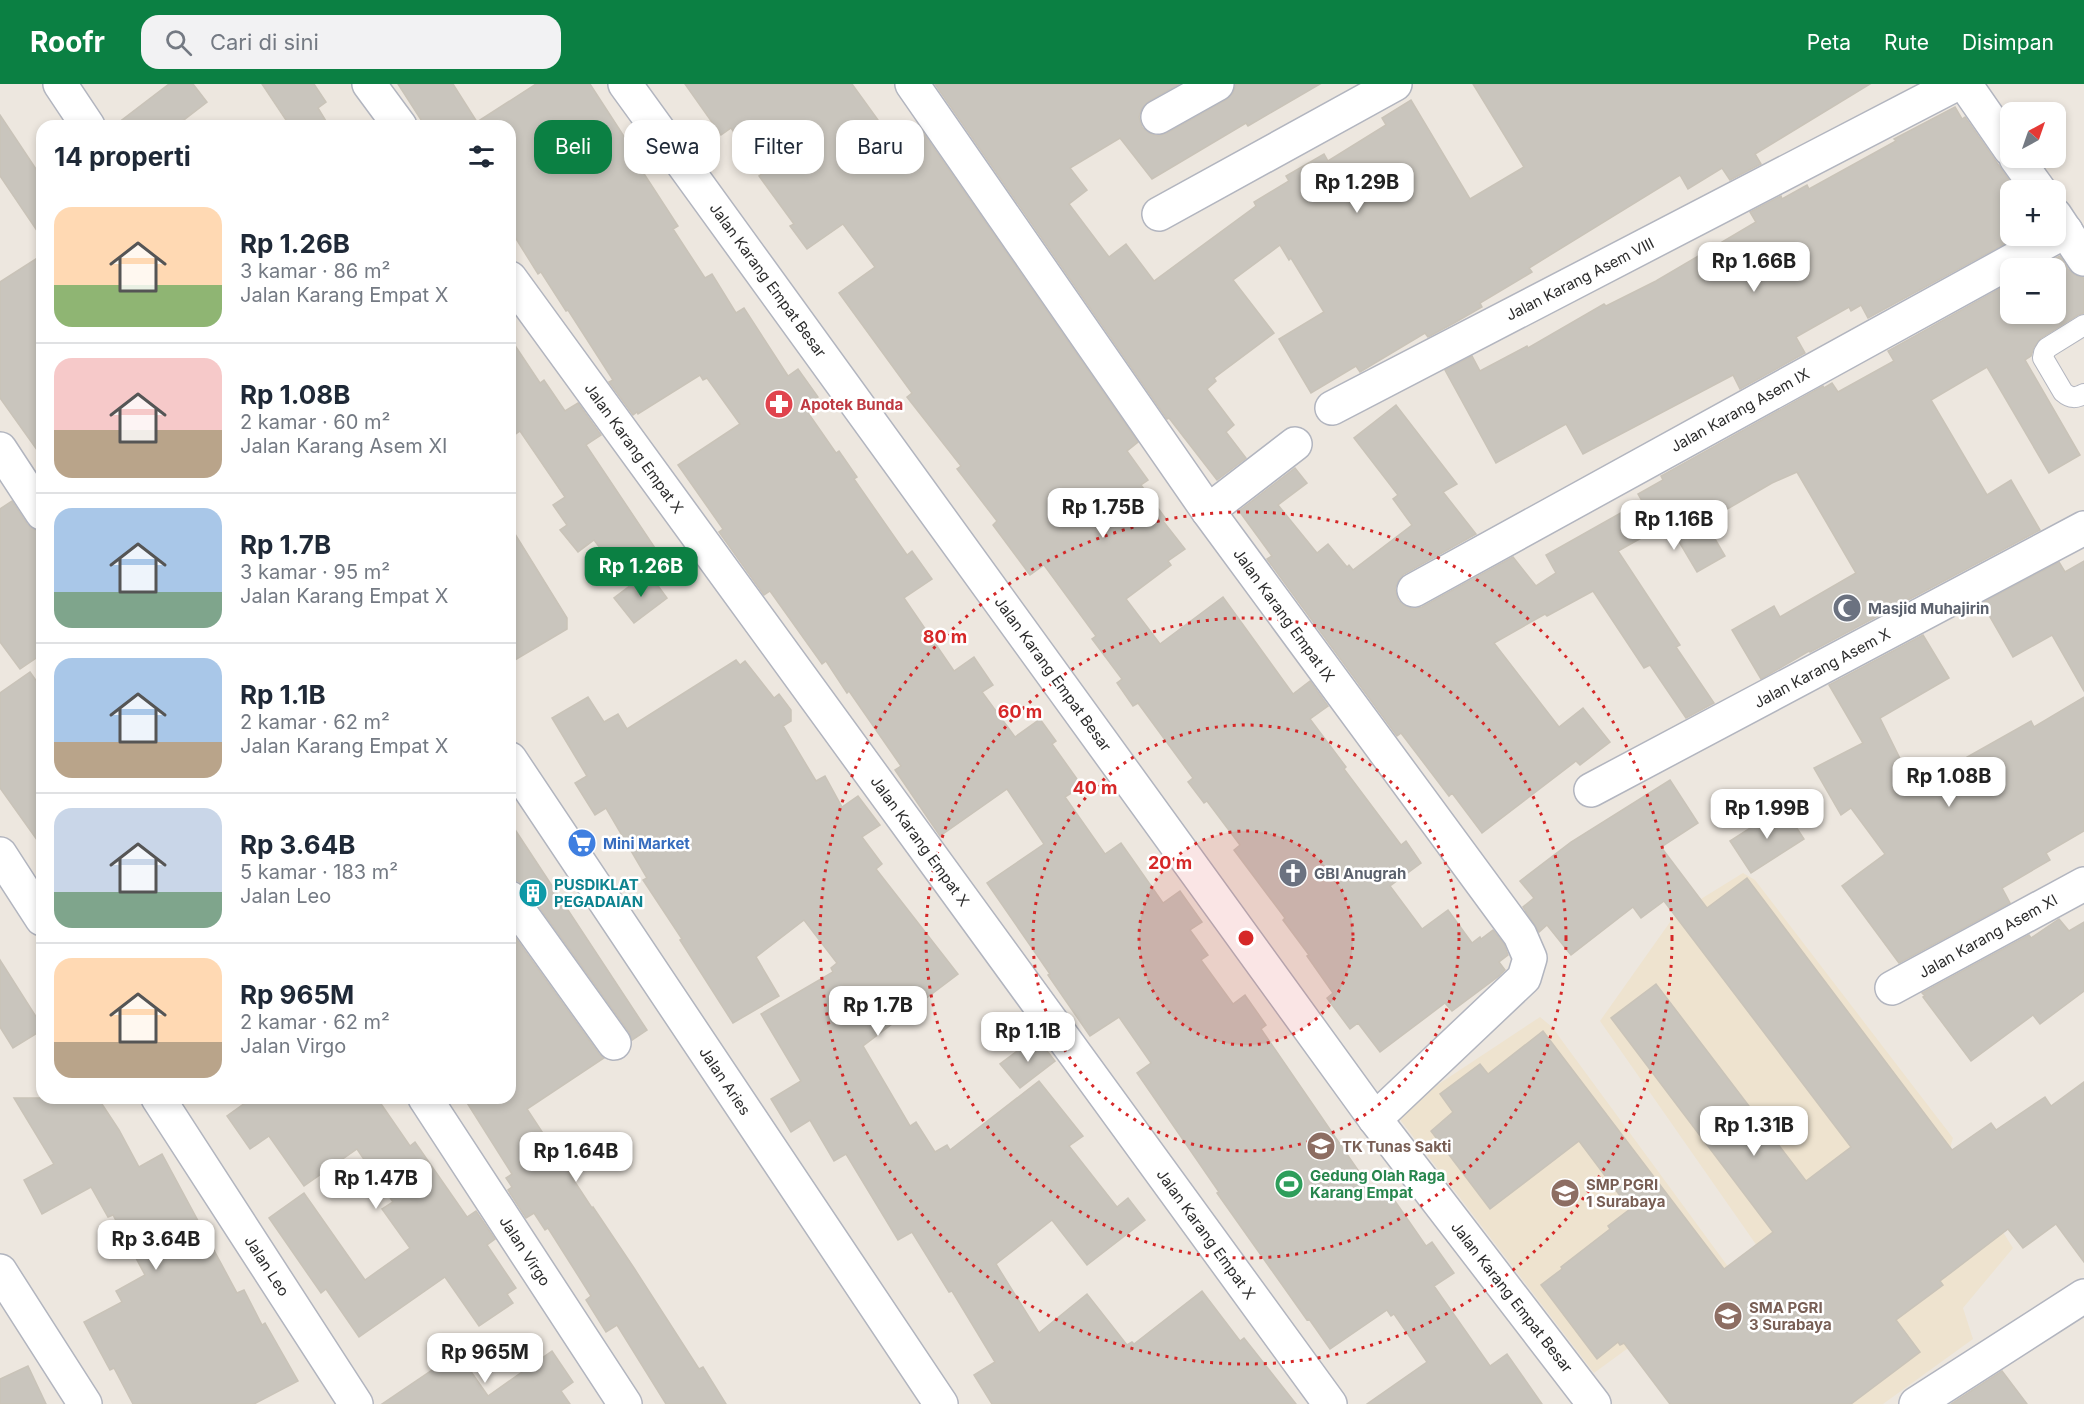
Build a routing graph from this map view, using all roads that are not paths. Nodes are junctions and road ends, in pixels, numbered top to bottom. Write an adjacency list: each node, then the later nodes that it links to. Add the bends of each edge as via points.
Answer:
1 (60, 84): 10 (street)
2 (369, 84): 11 (street)
3 (624, 84): 37 (street, Jalan Karang Empat Besar)
4 (912, 84): 24 (street, Jalan Karang Empat IX)
5 (1217, 84): 9 (street)
6 (1395, 84): 13 (street)
7 (1956, 84): 20 (street, Jalan Karang Asem VIII)
8 (1965, 84): 12 (street)
9 (1158, 117)
10 (84, 120)
11 (395, 120)
12 (2000, 135)
13 (1159, 214)
14 (2066, 231): 16 (street)
15 (2020, 246): 26 (street, Jalan Karang Asem IX)
16 (2084, 259)
17 (516, 286): 44 (street, Jalan Karang Empat X)
18 (2084, 325): 19 (lane, via 2047,348 2043,358 2068,397)
19 (2084, 394)
20 (1332, 408)
21 (1295, 444): 24 (street)
22 (0, 449): 23 (street)
23 (36, 504)
24 (1208, 511): 37 (street, Jalan Karang Empat IX, via 1520,935 1530,958 1524,978)
25 (2084, 528): 28 (street, Jalan Karang Asem X)
26 (1414, 590)
27 (516, 768): 40 (street, Jalan Aries)
28 (1591, 790)
29 (0, 854): 32 (street)
30 (2084, 884): 33 (street, Jalan Karang Asem XI)
31 (516, 906): 34 (street)
32 (36, 910)
33 (1892, 988)
34 (614, 1043)
35 (162, 1104): 42 (street, Jalan Leo)
36 (429, 1104): 43 (street, Jalan Virgo)
37 (1375, 1119): 45 (street, Jalan Karang Empat Besar)
38 (0, 1271): 41 (street)
39 (2084, 1296): 46 (street)
40 (936, 1402)
41 (85, 1404)
42 (356, 1404)
43 (625, 1404)
44 (1330, 1404)
45 (1594, 1404)
46 (1916, 1404)

